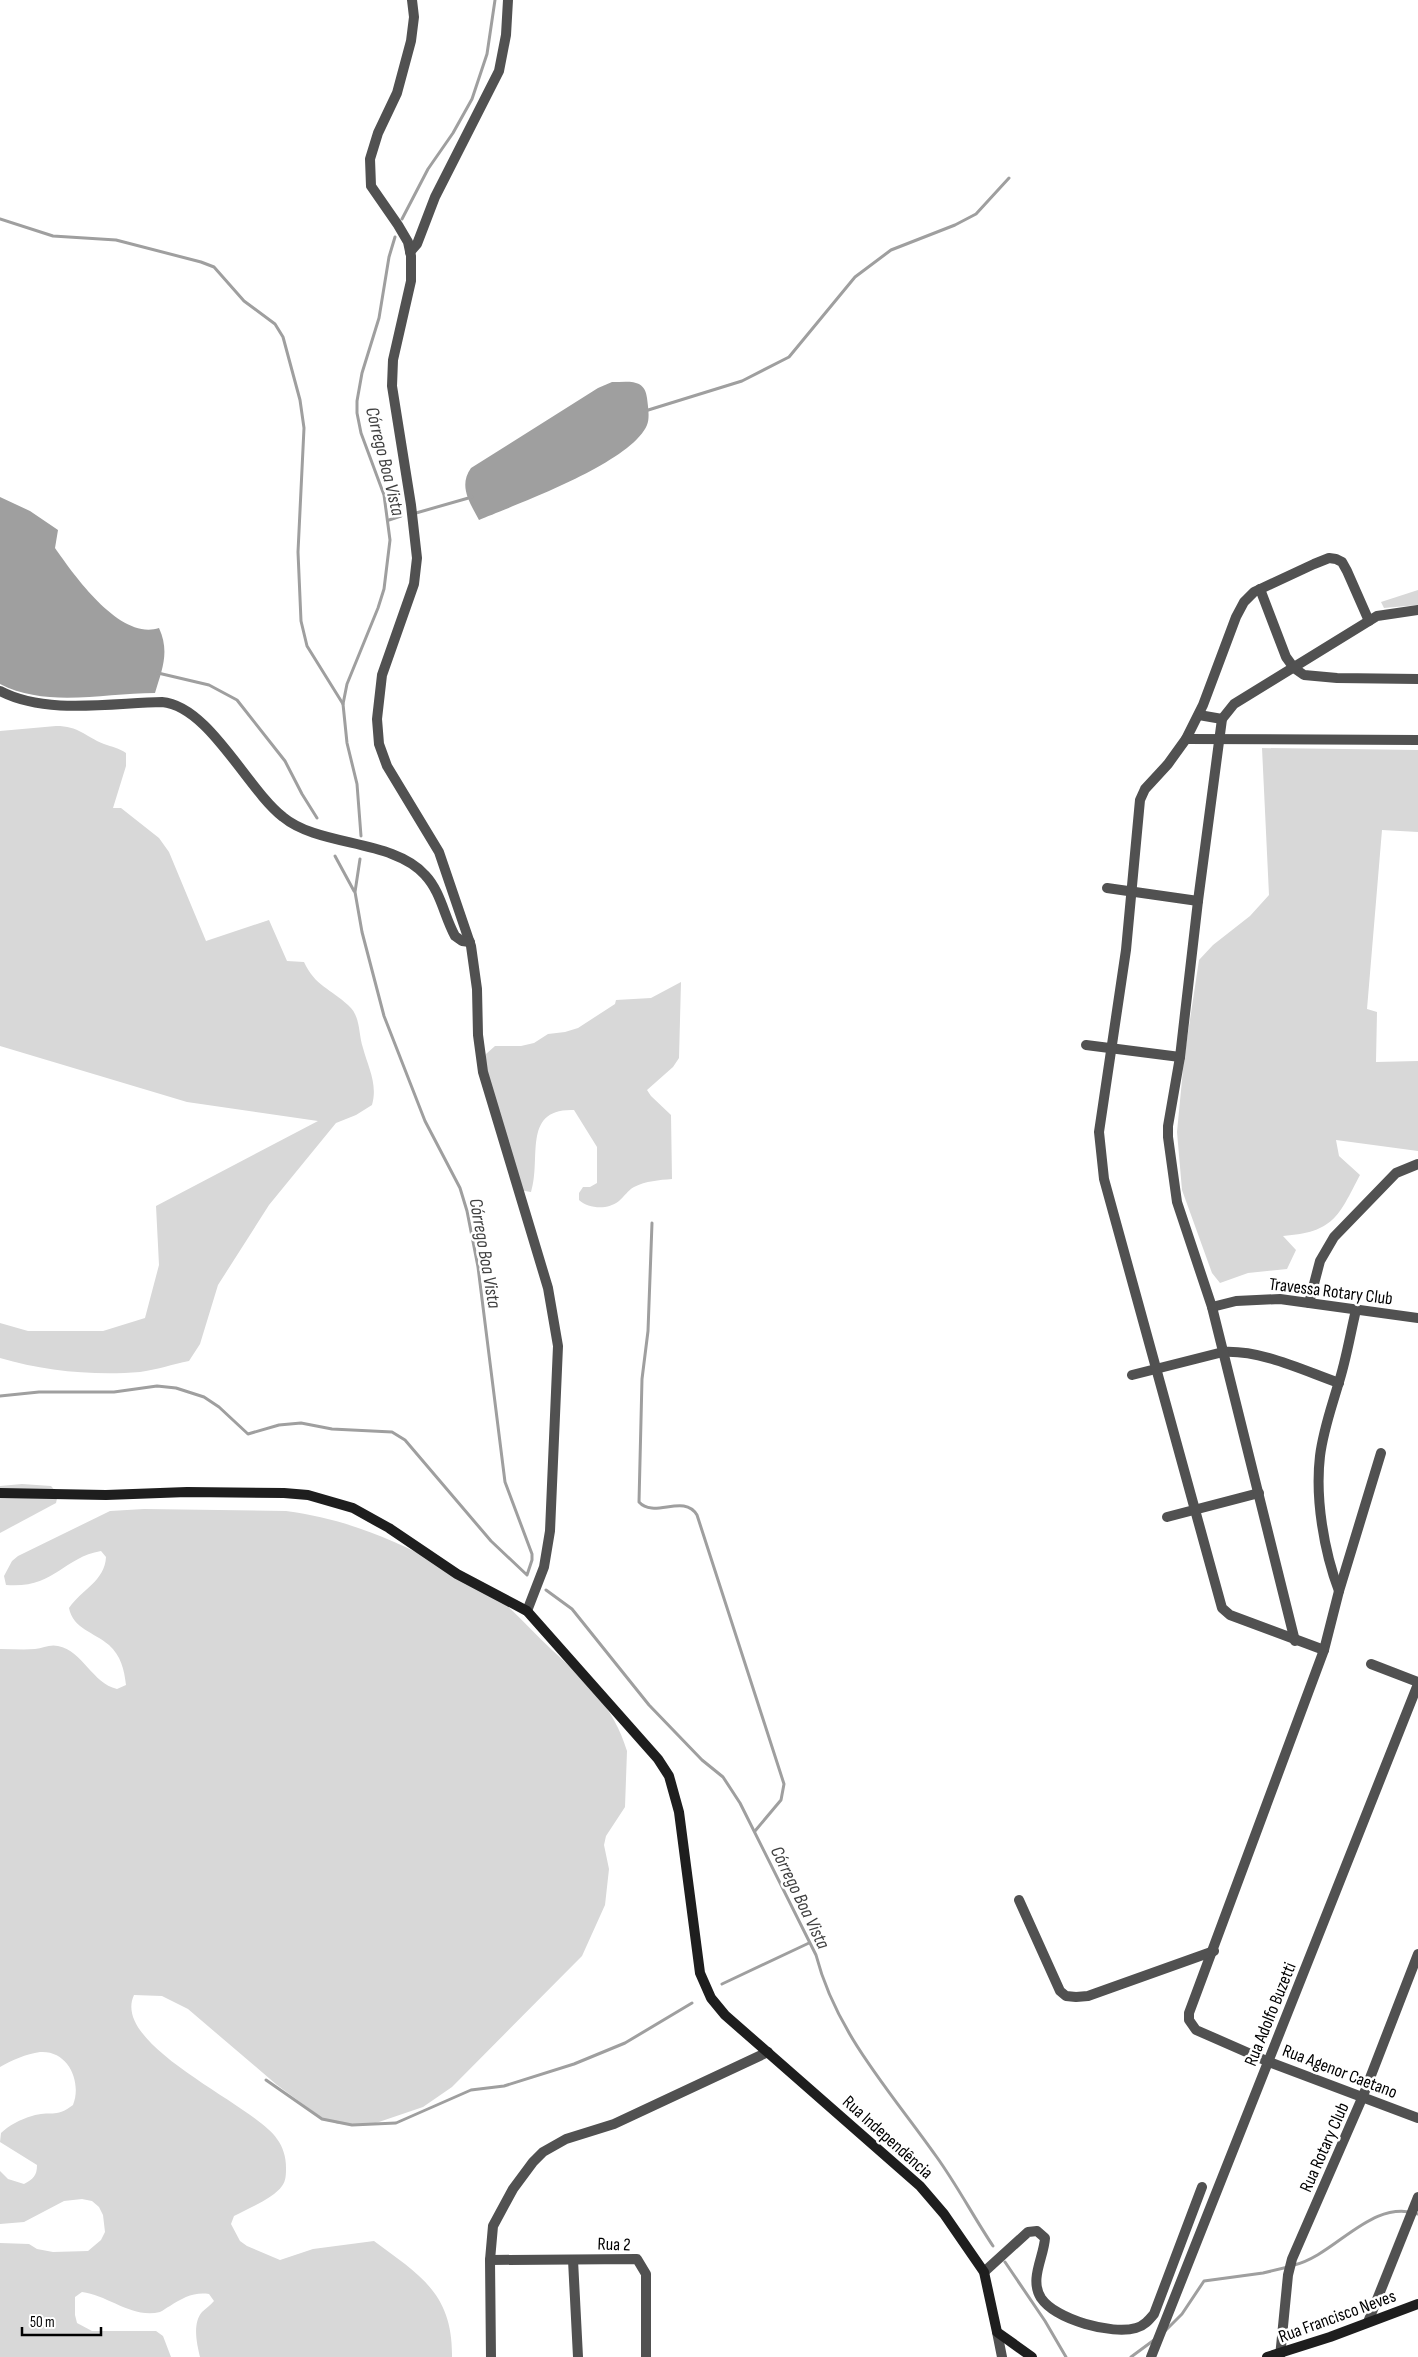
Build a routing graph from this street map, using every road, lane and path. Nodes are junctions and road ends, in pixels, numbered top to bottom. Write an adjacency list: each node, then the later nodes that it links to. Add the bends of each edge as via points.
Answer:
1 (412, 0): 3 (street, via 414,17 397,93 370,159 371,186 398,225)
2 (508, 0): 3 (street, via 499,71 435,197 417,244)
3 (410, 252): 18 (street, via 411,281 393,360 392,386 417,558 414,584 382,675 377,719 379,744 387,766 439,852)
4 (1260, 588): 6 (street, via 1329,558 1336,559 1347,571); 7 (street, via 1286,656); 10 (street, via 1244,602 1236,617)
5 (1418, 610): 6 (street, via 1387,613)
6 (1369, 621): 7 (street)
7 (1294, 668): 8 (street, via 1312,677); 11 (street, via 1234,704)
8 (1418, 679)
9 (0, 692): 18 (street, via 44,704 162,702 180,707 199,720 282,817 309,830 390,854 424,873 434,885 455,936)
10 (1198, 715): 11 (street); 12 (street)
11 (1222, 719): 13 (street)
12 (1186, 739): 13 (street); 16 (street, via 1145,789 1140,800)
13 (1218, 740): 14 (street); 17 (street)
14 (1418, 740)
15 (1107, 888): 16 (street)
16 (1133, 890): 17 (street); 20 (street)
17 (1198, 901): 21 (street)
18 (470, 942): 37 (street, via 483,1072 548,1288 558,1346 550,1531 544,1568)
19 (1086, 1045): 20 (street)
20 (1112, 1048): 21 (street); 28 (street, via 1099,1132 1101,1158)
21 (1180, 1057): 24 (street, via 1168,1126 1171,1168 1178,1202)
22 (1418, 1164): 23 (street, via 1396,1172 1334,1237 1320,1261)
23 (1310, 1303): 24 (street, Travessa Rotary Club, via 1258,1299); 25 (street, Travessa Rotary Club)
24 (1212, 1307): 27 (street)
25 (1356, 1310): 26 (street, Travessa Rotary Club); 30 (street)
26 (1418, 1318)
27 (1223, 1352): 28 (street); 30 (street, via 1252,1353); 33 (street)
28 (1157, 1368): 29 (street); 34 (street)
29 (1132, 1375)
30 (1339, 1383): 36 (street, via 1324,1431 1319,1475 1322,1521 1331,1569)
31 (1381, 1453): 36 (street)
32 (0, 1492): 37 (street, via 308,1495 353,1508 390,1528 458,1574)
33 (1259, 1493): 34 (street); 38 (street)
34 (1195, 1510): 35 (street); 38 (street, via 1222,1608 1230,1615)
35 (1167, 1517)
36 (1339, 1591): 39 (street)
37 (527, 1611): 45 (street, Rua Independência, via 658,1759 669,1776 681,1824 700,1973 711,1998 725,2015)
38 (1295, 1641): 39 (street)
39 (1324, 1650): 43 (street)
40 (1372, 1664): 41 (street)
41 (1418, 1683): 46 (street, Rua Adolfo Buzetti)
42 (1019, 1900): 43 (street, via 1060,1992 1066,1996 1088,1996)
43 (1214, 1951): 46 (street, Rua Agenor Caetano, via 1189,2020 1196,2030)
44 (1418, 1954): 47 (street, Rua Rotary Club)
45 (768, 2052): 51 (street, via 614,2124 566,2139 543,2152 522,2174 502,2207 493,2226); 53 (street, Rua Independência, via 920,2186 944,2214)
46 (1269, 2062): 47 (street, Rua Agenor Caetano); 63 (street, Rua Adolfo Buzetti)
47 (1364, 2096): 48 (street, Rua Agenor Caetano); 57 (street, Rua Rotary Club, via 1292,2258)
48 (1418, 2118)
49 (1202, 2187): 53 (street, via 1154,2314 1137,2328 1123,2330 1095,2326 1058,2314 1041,2298 1037,2273 1045,2238 1037,2231 1028,2232)
50 (1417, 2200): 55 (street)
51 (490, 2260): 52 (street, Rua 2); 58 (street)
52 (573, 2260): 59 (street); 60 (street, Rua 2, via 637,2259 641,2263 646,2274)
53 (984, 2272): 56 (street, Rua Independência)
54 (1418, 2304): 55 (street, Rua Francisco Neves)
55 (1368, 2322): 57 (street, Rua Francisco Neves)
56 (997, 2332): 61 (street); 62 (street)
57 (1281, 2355): 64 (street, Rua Francisco Neves)
58 (491, 2357)
59 (578, 2357)
60 (646, 2357)
61 (1002, 2357)
62 (1032, 2357)
63 (1152, 2357)
64 (1267, 2357)

